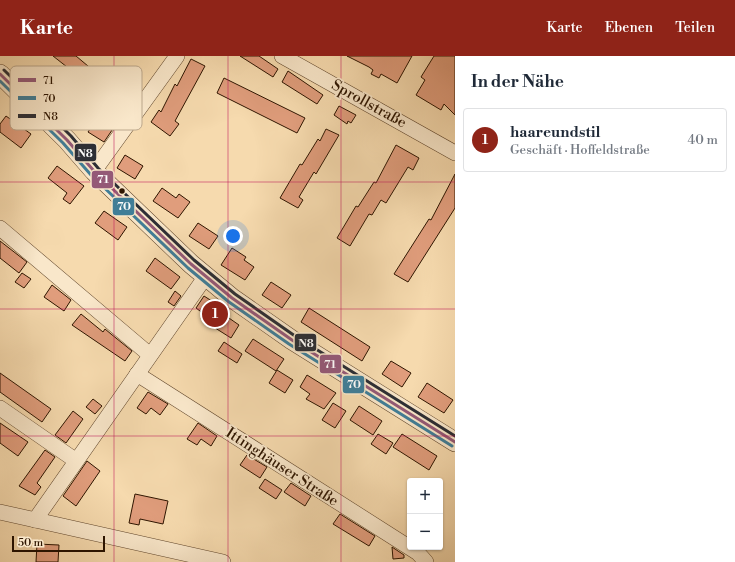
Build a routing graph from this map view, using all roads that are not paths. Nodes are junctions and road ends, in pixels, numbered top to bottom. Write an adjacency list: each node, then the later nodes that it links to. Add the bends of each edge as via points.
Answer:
1 (177, 56): 5 (street)
2 (282, 56): 8 (street, Sprollstraße)
3 (0, 74): 4 (street)
4 (10, 84)
5 (142, 104)
6 (58, 130): 9 (street)
7 (124, 130): 9 (street)
8 (455, 153)
9 (94, 171): 11 (street)
10 (0, 228): 12 (street)
11 (206, 276): 12 (street); 15 (street, via 232,298 292,340)
12 (150, 355): 13 (street)
13 (137, 374): 16 (street); 20 (street, Ittinghäuser Straße, via 418,553)
14 (0, 408): 16 (street)
15 (455, 442)
16 (75, 460): 18 (street)
17 (0, 512): 18 (street)
18 (35, 520): 19 (street)
19 (218, 561)
20 (426, 562)

